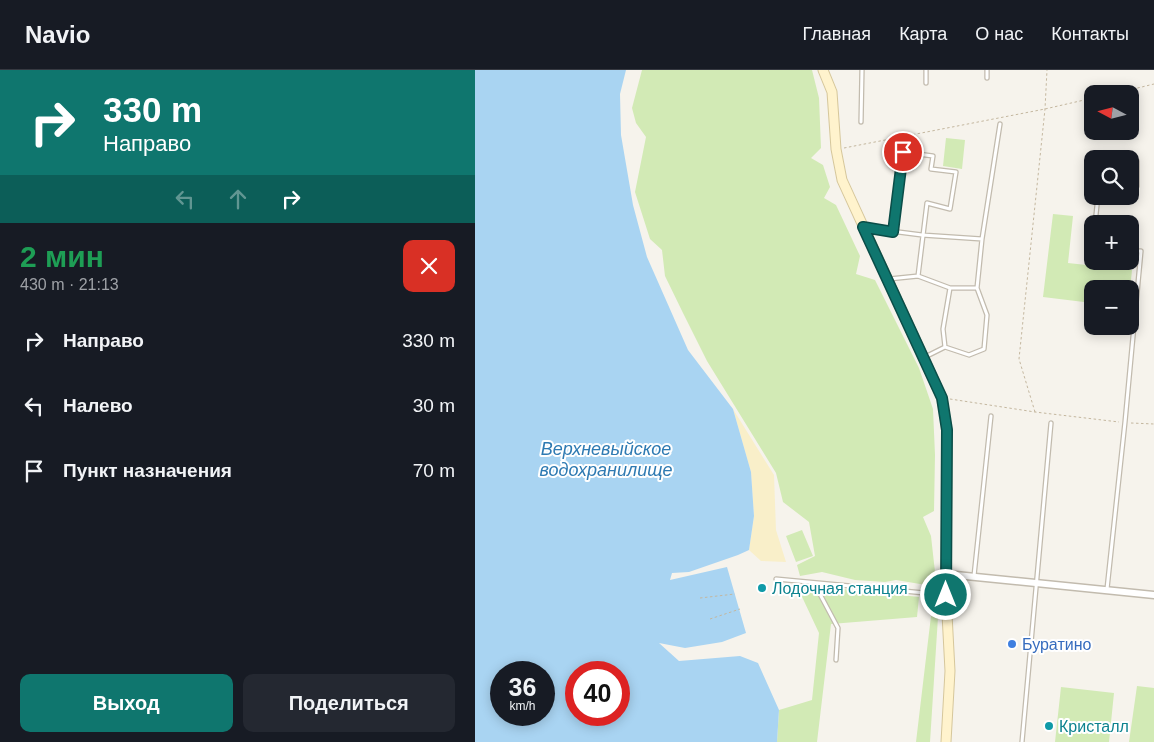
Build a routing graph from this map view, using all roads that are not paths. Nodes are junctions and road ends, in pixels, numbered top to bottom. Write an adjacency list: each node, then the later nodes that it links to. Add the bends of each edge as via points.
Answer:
1 (823, 70): 9 (street, via 832,92 842,180)
2 (862, 70): 7 (lane)
3 (926, 70): 6 (lane)
4 (987, 70): 5 (lane)
5 (987, 78)
6 (926, 83)
7 (861, 122)
8 (1000, 124): 12 (lane)
9 (863, 227): 10 (lane); 15 (street)
10 (893, 232): 11 (lane); 11 (lane, via 903,152 933,156 931,168 956,172 950,209 927,204)
11 (923, 235): 12 (lane); 14 (lane)
12 (982, 240): 17 (lane)
13 (1139, 251): 27 (lane)
14 (918, 276): 15 (lane); 16 (lane)
15 (888, 279): 19 (street)
16 (950, 288): 17 (lane); 18 (lane, via 943,329)
17 (977, 288): 18 (lane, via 987,315 984,348 969,356)
18 (945, 347): 19 (lane)
19 (925, 358): 22 (street, via 942,398 947,430)
20 (991, 416): 23 (lane)
21 (1051, 423): 26 (lane)
22 (946, 574): 23 (street); 28 (street)
23 (974, 576): 26 (street)
24 (776, 579): 25 (lane)
25 (814, 582): 28 (lane); 30 (lane, via 839,628)
26 (1036, 583): 27 (street); 32 (lane)
27 (1107, 590): 29 (street)
28 (946, 595): 31 (street, via 950,671)
29 (1154, 595)
30 (837, 660)
31 (946, 742)
32 (1023, 742)

